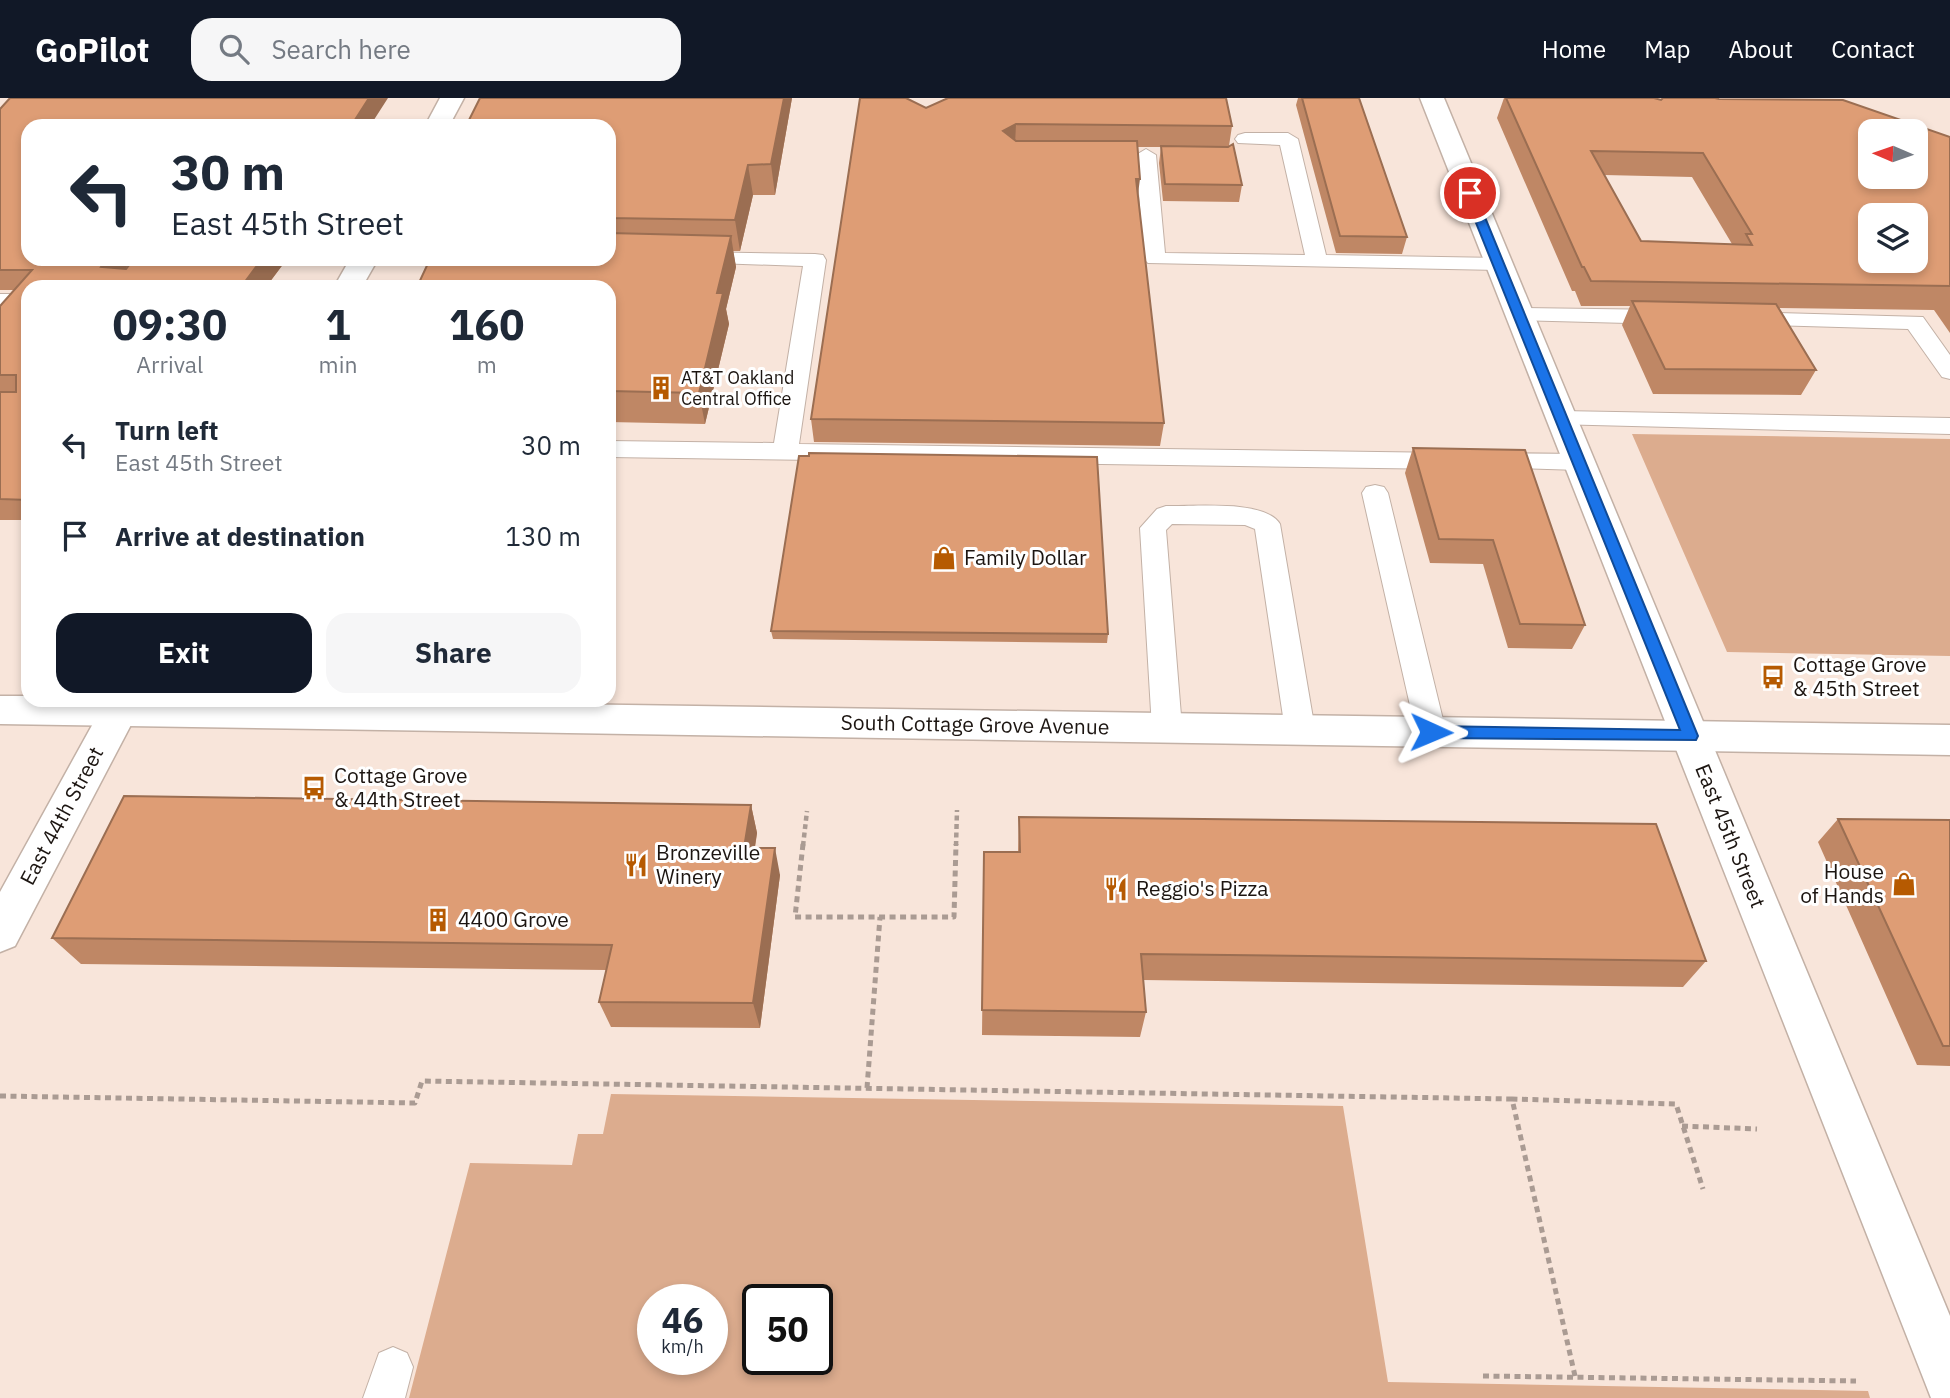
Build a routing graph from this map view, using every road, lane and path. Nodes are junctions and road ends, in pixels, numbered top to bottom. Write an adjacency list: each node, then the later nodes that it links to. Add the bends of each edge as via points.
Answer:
1 (452, 98): 3 (street)
2 (1432, 98): 8 (street, East 45th Street)
3 (441, 119)
4 (1245, 139): 7 (lane, via 1288,139)
5 (1172, 155): 7 (lane, via 1139,155 1155,260)
6 (678, 258): 18 (lane, via 815,260)
7 (1317, 262): 8 (lane)
8 (1499, 264): 11 (street, East 45th Street)
9 (0, 300): 10 (lane)
10 (21, 301)
11 (1519, 315): 12 (lane); 15 (street, East 45th Street)
12 (1682, 317)
13 (1723, 318): 14 (lane, via 1915,322)
14 (1950, 372)
15 (1561, 419): 16 (lane); 19 (street, East 45th Street)
16 (1950, 426)
17 (616, 449): 18 (lane)
18 (785, 452): 19 (lane)
19 (1579, 462): 28 (street, East 45th Street)
20 (1375, 493): 27 (lane)
21 (92, 707): 24 (street, South Cottage Grove Avenue)
22 (121, 707): 33 (street, East 44th Street)
23 (170, 707): 25 (street, South Cottage Grove Avenue)
24 (0, 710)
25 (1167, 728): 26 (street, South Cottage Grove Avenue); 26 (lane, via 1153,528 1166,515 1248,516 1267,524)
26 (1300, 730): 27 (street, South Cottage Grove Avenue)
27 (1431, 732): 28 (street, South Cottage Grove Avenue)
28 (1690, 736): 29 (street, South Cottage Grove Avenue); 40 (street, East 45th Street)
29 (1950, 740)
30 (957, 810): 32 (path, via 954,916)
31 (807, 811): 32 (path, via 796,917)
32 (880, 917): 34 (path)
33 (0, 933)
34 (867, 1088): 35 (path, via 422,1081 415,1103); 36 (path)
35 (0, 1096)
36 (1512, 1099): 37 (path, via 1676,1104); 42 (path)
37 (1682, 1126): 38 (path); 39 (path)
38 (1757, 1129)
39 (1703, 1189)
40 (1941, 1334): 43 (street, East 45th Street)
41 (1483, 1376): 42 (path)
42 (1575, 1376): 44 (path)
43 (1950, 1380)
44 (1856, 1381)

